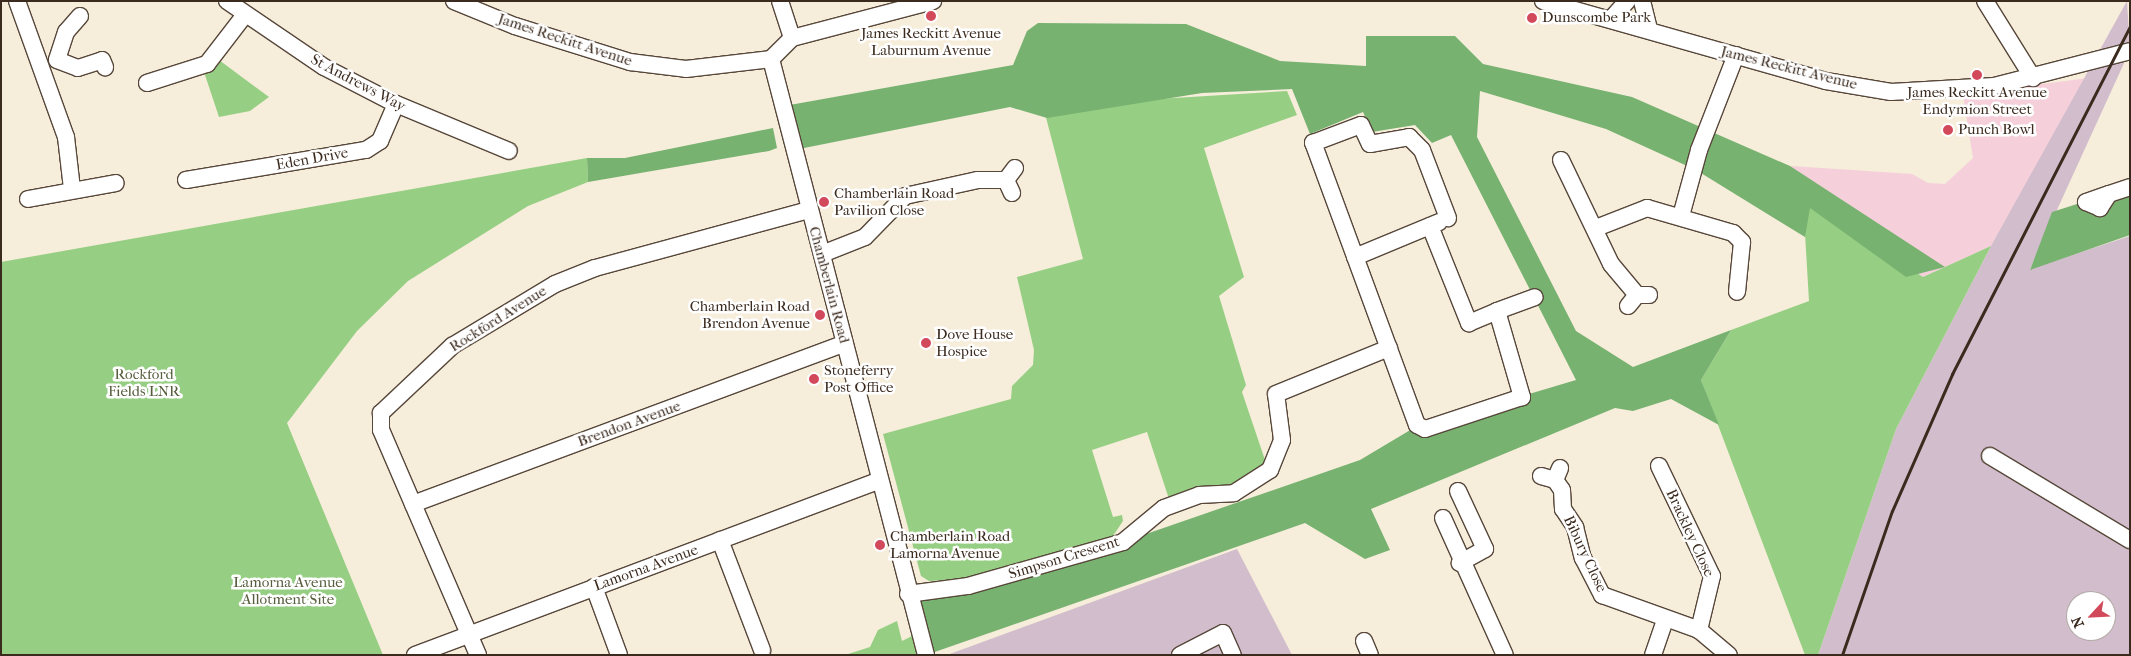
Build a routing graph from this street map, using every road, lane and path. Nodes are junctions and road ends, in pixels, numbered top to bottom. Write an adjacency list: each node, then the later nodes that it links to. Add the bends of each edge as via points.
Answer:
1 (17, 1): 19 (street)
2 (227, 1): 11 (street, St Andrews Way)
3 (454, 1): 18 (street, James Reckitt Avenue, via 630,62 686,69)
4 (780, 1): 14 (street)
5 (933, 1): 14 (street)
6 (1543, 1): 12 (street, James Reckitt Avenue)
7 (1627, 1): 12 (street)
8 (1642, 1): 13 (street)
9 (1985, 1): 22 (street)
10 (80, 16): 17 (street, via 66,32)
11 (244, 16): 21 (street, via 207,64); 23 (street, St Andrews Way, via 324,67)
12 (1611, 19): 13 (street, James Reckitt Avenue)
13 (1649, 29): 16 (street, James Reckitt Avenue)
14 (792, 38): 18 (street)
15 (2130, 50): 22 (street, James Reckitt Avenue, via 2098,62)
16 (1736, 55): 22 (street, James Reckitt Avenue, via 1826,81 1891,92 1949,91); 34 (street, via 1699,150)
17 (63, 58): 19 (street); 20 (street, via 102,60)
18 (771, 59): 33 (street, Chamberlain Road)
19 (37, 66): 30 (street, via 66,137)
20 (105, 67)
21 (151, 77)
22 (2033, 78)
23 (396, 104): 24 (street, St Andrews Way); 26 (street, Eden Drive, via 380,141 366,150)
24 (500, 153)
25 (1560, 158): 36 (street)
26 (194, 175)
27 (1011, 180): 37 (street, via 978,180 905,196 865,237)
28 (116, 183): 30 (street)
29 (2130, 187): 31 (street)
30 (72, 189): 32 (street)
31 (2109, 194)
32 (28, 199)
33 (809, 210): 37 (street, Chamberlain Road); 50 (street, Rockford Avenue, via 594,268 555,284 452,346 381,413 381,430)
34 (1682, 216): 36 (street, via 1647,208); 40 (street, via 1733,233 1742,242)
35 (1430, 226): 38 (street); 38 (street, via 1452,217 1416,141 1402,136 1370,144 1360,125 1313,143); 42 (street, via 1468,323)
36 (1596, 228): 41 (street, via 1611,264)
37 (822, 254): 43 (street, Chamberlain Road)
38 (1355, 257): 44 (street)
39 (1535, 296): 42 (street)
40 (1737, 296)
41 (1638, 299)
42 (1497, 311): 44 (street, via 1522,397 1426,429 1417,425)
43 (844, 344): 48 (street, Chamberlain Road); 50 (street, Brendon Avenue)
44 (1389, 348): 56 (street, Simpson Crescent, via 1276,394 1282,440 1270,470 1234,494 1199,495 1164,508 1123,542 968,586)
45 (1990, 456): 53 (street)
46 (1656, 462): 58 (street, Brackley Close, via 1712,576 1714,586)
47 (1552, 475): 57 (street, Bibury Close, via 1562,490 1563,509 1576,527 1583,558 1602,595)
48 (878, 481): 52 (street, Lamorna Avenue); 56 (street, Chamberlain Road)
49 (1458, 491): 54 (street, via 1485,549)
50 (413, 504): 59 (street, Rockford Avenue)
51 (1443, 518): 54 (street)
52 (720, 540): 55 (street, Lamorna Avenue); 60 (street)
53 (2130, 540)
54 (1460, 563): 67 (street)
55 (594, 587): 59 (street, Lamorna Avenue); 63 (street)
56 (908, 594): 64 (street, Chamberlain Road)
57 (1665, 620): 58 (street, Bibury Close); 68 (street)
58 (1700, 630): 69 (street)
59 (469, 635): 61 (street, Lamorna Avenue); 62 (street, Rockford Avenue)
60 (762, 650)
61 (415, 655)
62 (478, 655)
63 (619, 655)
64 (926, 655)
65 (1180, 655): 66 (street, via 1223,632)
66 (1234, 655)
67 (1505, 655)
68 (1654, 655)
69 (1729, 655)

